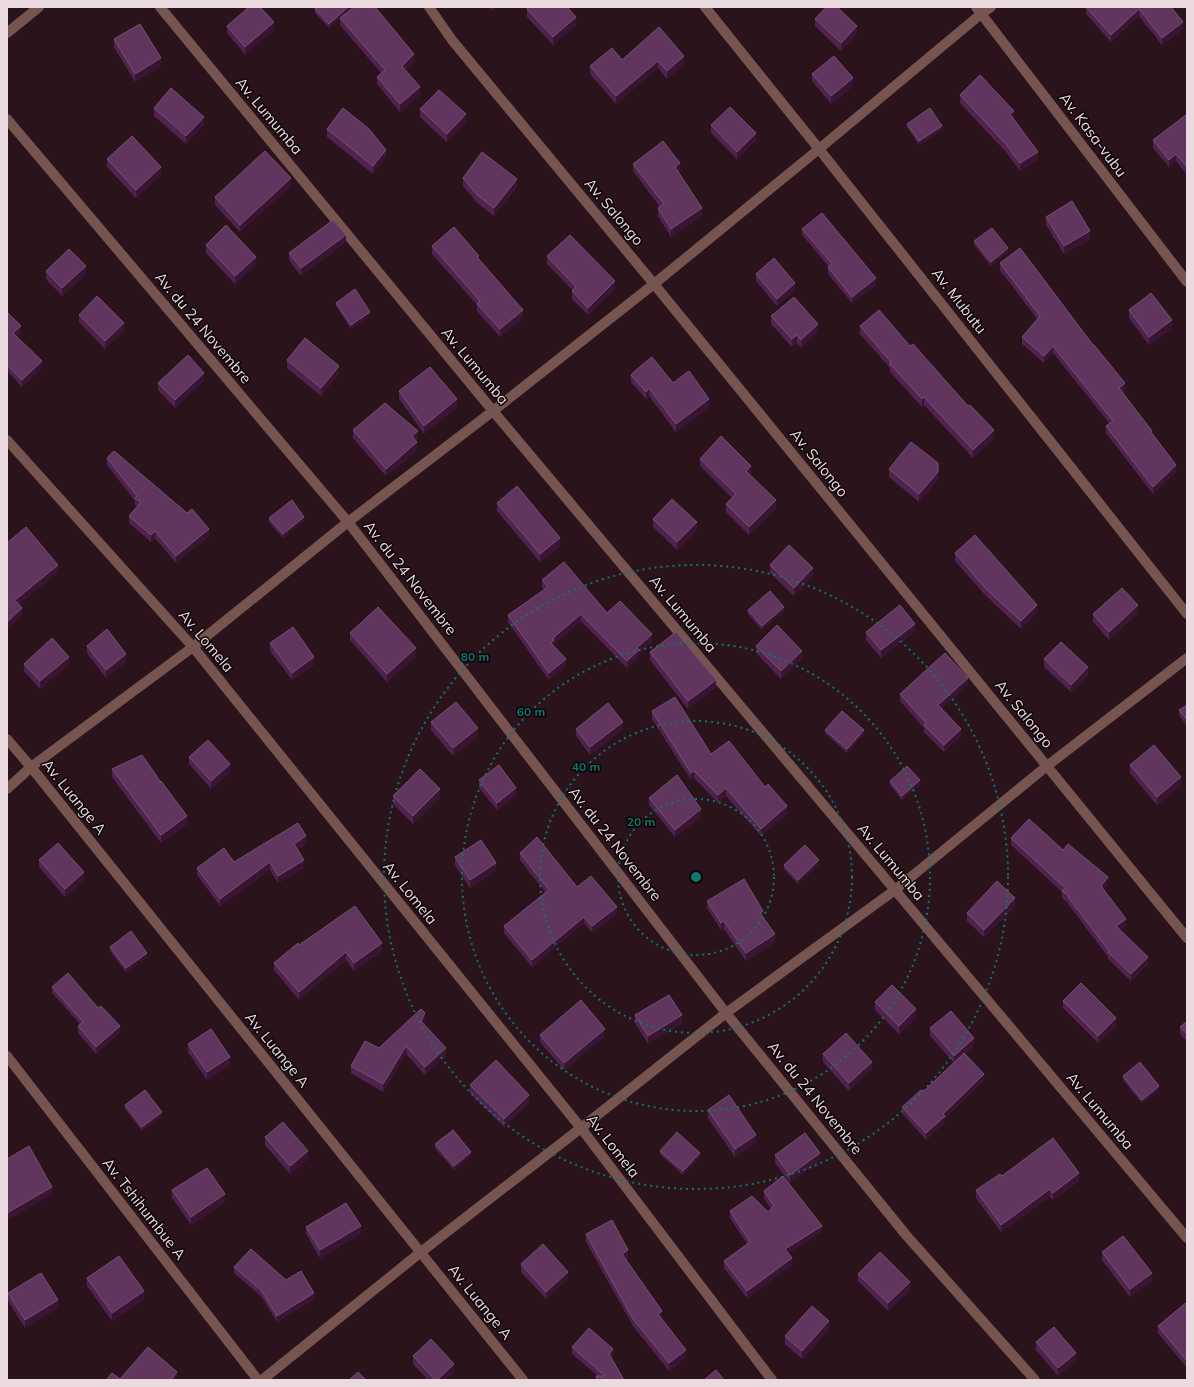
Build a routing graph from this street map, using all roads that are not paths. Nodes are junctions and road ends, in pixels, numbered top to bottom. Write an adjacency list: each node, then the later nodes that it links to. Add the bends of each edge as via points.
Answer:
1 (39, 7): 7 (street)
2 (160, 7): 12 (street, Av. Lumumba)
3 (428, 7): 11 (street, Av. Salongo, via 452,40)
4 (705, 7): 9 (street, Av. Mubutu)
5 (991, 7): 6 (street)
6 (979, 10): 9 (street); 10 (street, Av. Kasa-vubu)
7 (7, 32)
8 (7, 119): 14 (street, Av. du 24 Novembre)
9 (820, 149): 11 (street); 15 (street, Av. Mubutu)
10 (1187, 282)
11 (654, 284): 12 (street); 19 (street, Av. Salongo)
12 (493, 411): 14 (street); 22 (street, Av. Lumumba)
13 (7, 440): 16 (street, Av. Lomela)
14 (348, 522): 16 (street); 24 (street, Av. du 24 Novembre)
15 (1187, 614)
16 (193, 648): 20 (street); 26 (street, Av. Lomela)
17 (1187, 658): 19 (street)
18 (7, 739): 20 (street, Av. Luange A)
19 (1047, 766): 22 (street); 23 (street, Av. Salongo)
20 (31, 767): 21 (street); 28 (street, Av. Luange A)
21 (7, 789)
22 (895, 890): 24 (street); 27 (street, Av. Lumumba)
23 (1187, 938)
24 (726, 1013): 26 (street); 33 (street, Av. du 24 Novembre, via 906,1235)
25 (7, 1056): 29 (street, Av. Tshihumbue A)
26 (581, 1128): 28 (street); 32 (street, Av. Lomela)
27 (1187, 1238)
28 (420, 1252): 30 (street); 31 (street, Av. Luange A)
29 (258, 1380)
30 (262, 1380)
31 (524, 1380)
32 (772, 1380)
33 (1035, 1380)

